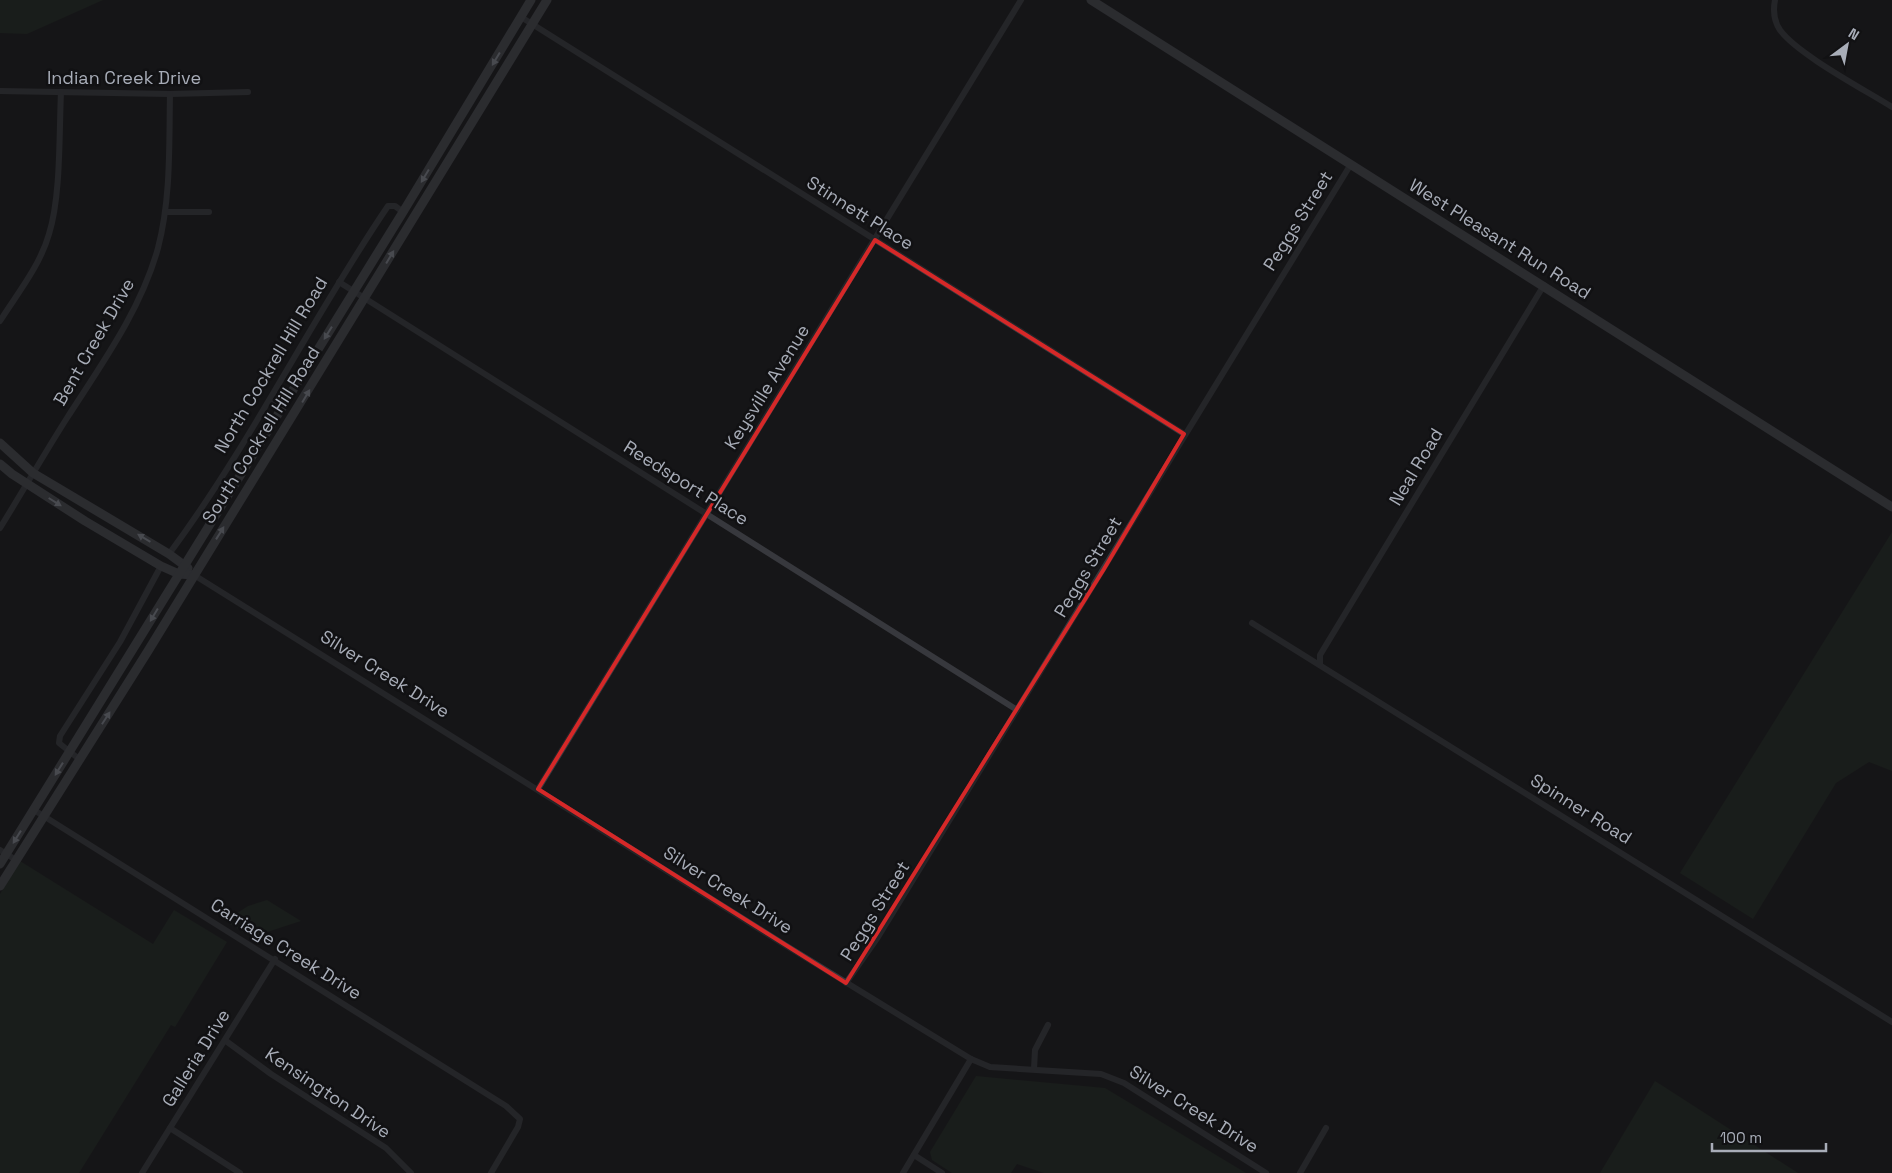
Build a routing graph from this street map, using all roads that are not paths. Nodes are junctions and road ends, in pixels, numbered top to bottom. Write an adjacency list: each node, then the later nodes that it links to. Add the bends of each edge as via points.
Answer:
1 (531, 0): 6 (main road, South Cockrell Hill Road)
2 (547, 0): 7 (main road, South Cockrell Hill Road)
3 (1021, 0): 17 (street, Keysville Avenue)
4 (1091, 0): 13 (main road, West Pleasant Run Road)
5 (1775, 0): 12 (street, via 1773,11 1780,30 1807,54)
6 (521, 17): 7 (street, Stinnett Place); 16 (main road, South Cockrell Hill Road, one-way to 16)
7 (533, 24): 17 (street, Stinnett Place); 21 (main road, South Cockrell Hill Road, one-way to 7)
8 (0, 91): 9 (street, Indian Creek Drive)
9 (60, 92): 11 (street, Indian Creek Drive); 22 (street, via 54,210 49,235 36,264)
10 (248, 92): 11 (street, Indian Creek Drive)
11 (170, 94): 14 (street, Bent Creek Drive)
12 (1892, 107)
13 (1351, 164): 19 (main road, West Pleasant Run Road); 25 (street, Peggs Street)
14 (165, 212): 15 (street); 28 (street, Bent Creek Drive, via 158,248 138,299)
15 (209, 212)
16 (403, 212): 18 (street, North Cockrell Hill Road, via 388,206); 20 (main road, South Cockrell Hill Road)
17 (874, 240): 25 (street, Stinnett Place); 31 (street, Keysville Avenue)
18 (338, 282): 20 (street, Reedsport Place); 23 (street, North Cockrell Hill Road)
19 (1544, 285): 30 (main road, West Pleasant Run Road); 39 (street, Neal Road, via 1360,586 1320,655)
20 (354, 291): 21 (street, Reedsport Place); 24 (main road, South Cockrell Hill Road, one-way to 24)
21 (365, 299): 31 (street, Reedsport Place); 37 (main road, South Cockrell Hill Road, one-way to 21)
22 (0, 322)
23 (269, 401): 24 (street); 33 (street, North Cockrell Hill Road)
24 (281, 408): 34 (main road, South Cockrell Hill Road)
25 (1184, 434): 40 (street, Peggs Street, via 1122,542)
26 (0, 443): 28 (main road, Silver Creek Drive)
27 (0, 464): 29 (main road, Silver Creek Drive)
28 (33, 472): 29 (street, Bent Creek Drive); 33 (main road, Silver Creek Drive, one-way to 28)
29 (27, 484): 32 (street, Bent Creek Drive); 35 (main road, Silver Creek Drive, one-way to 35)
30 (1892, 507)
31 (707, 513): 40 (street, Reedsport Place); 43 (street, Keysville Avenue)
32 (0, 528)
33 (169, 554): 34 (main road, Silver Creek Drive)
34 (185, 564): 36 (main road, South Cockrell Hill Road); 37 (main road, Silver Creek Drive)
35 (161, 566): 36 (main road, Silver Creek Drive); 41 (street, via 120,642 60,736 59,743)
36 (179, 574): 37 (main road, Silver Creek Drive); 41 (main road, South Cockrell Hill Road, one-way to 41)
37 (194, 575): 42 (main road, South Cockrell Hill Road, one-way to 37); 43 (street, Silver Creek Drive)
38 (1252, 623): 39 (street, Spinner Road)
39 (1320, 665): 52 (street, Spinner Road)
40 (1017, 710): 51 (street, Peggs Street, via 878,937)
41 (69, 752): 42 (street); 44 (main road, South Cockrell Hill Road, one-way to 44)
42 (79, 759): 45 (main road, South Cockrell Hill Road)
43 (538, 789): 51 (street, Silver Creek Drive)
44 (34, 810): 45 (street, Carriage Creek Drive); 46 (main road, South Cockrell Hill Road, one-way to 46)
45 (44, 816): 47 (main road, South Cockrell Hill Road); 50 (street, Carriage Creek Drive)
46 (3, 852): 47 (street); 48 (main road, South Cockrell Hill Road)
47 (16, 860): 49 (main road, South Cockrell Hill Road)
48 (0, 864)
49 (0, 886)
50 (275, 959): 54 (street, Galleria Drive); 63 (street, Carriage Creek Drive, via 506,1106 520,1119)
51 (846, 983): 55 (street, Silver Creek Drive)
52 (1892, 1022)
53 (1048, 1025): 56 (street, via 1035,1050)
54 (226, 1041): 57 (street, Galleria Drive); 62 (street, Kensington Drive, via 386,1148)
55 (972, 1059): 56 (street, Silver Creek Drive, via 990,1067); 59 (street)
56 (1034, 1069): 66 (street, Silver Creek Drive, via 1101,1074 1124,1082)
57 (170, 1128): 60 (street, Galleria Drive); 61 (street)
58 (1326, 1128): 67 (street)
59 (914, 1155): 64 (street); 65 (street)
60 (142, 1173)
61 (240, 1173)
62 (411, 1173)
63 (491, 1173)
64 (903, 1173)
65 (942, 1173)
66 (1266, 1173)
67 (1300, 1173)

